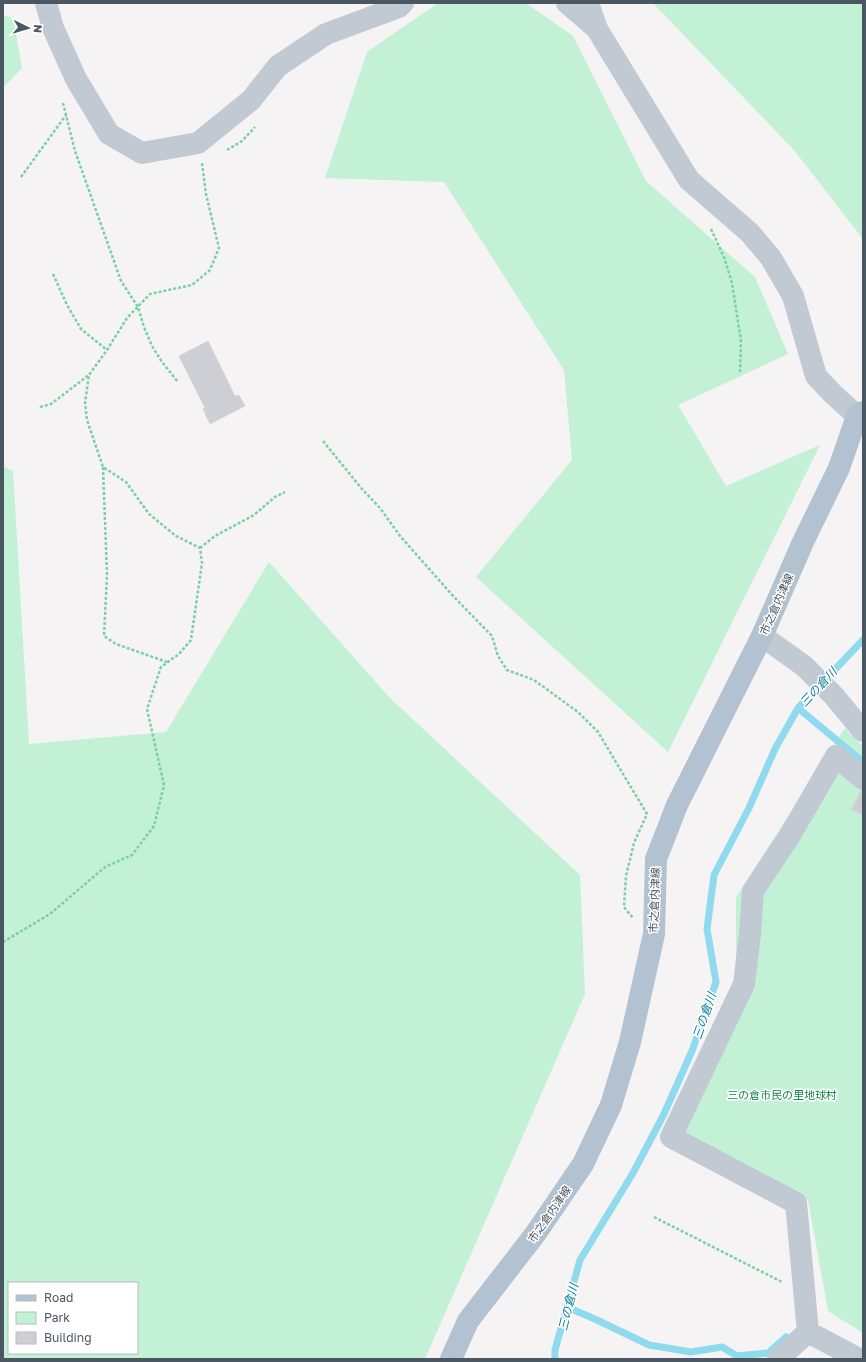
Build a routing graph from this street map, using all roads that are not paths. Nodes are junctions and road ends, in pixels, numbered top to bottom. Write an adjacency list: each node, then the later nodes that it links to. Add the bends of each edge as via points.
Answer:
1 (46, 3): 2 (street, via 53,28 76,79 109,134 142,153 198,143 251,100 278,66 326,34 399,7)
2 (402, 3)
3 (568, 3): 5 (street)
4 (588, 3): 5 (street)
5 (597, 29): 6 (street, via 689,180 750,233 771,258 793,296 816,376 832,394)
6 (860, 414): 7 (main road, 市之倉内津線, via 839,468)
7 (762, 636): 8 (street, via 804,666 834,696); 11 (main road, 市之倉内津線, via 676,805 656,859 654,934 630,1042 611,1105 583,1164 536,1233 468,1322)
8 (863, 731)
9 (863, 779): 10 (street, via 836,756 789,837 753,891 744,984 671,1138 796,1202)
10 (808, 1332): 12 (street); 13 (street)
11 (451, 1359)
12 (778, 1359)
13 (859, 1359)

